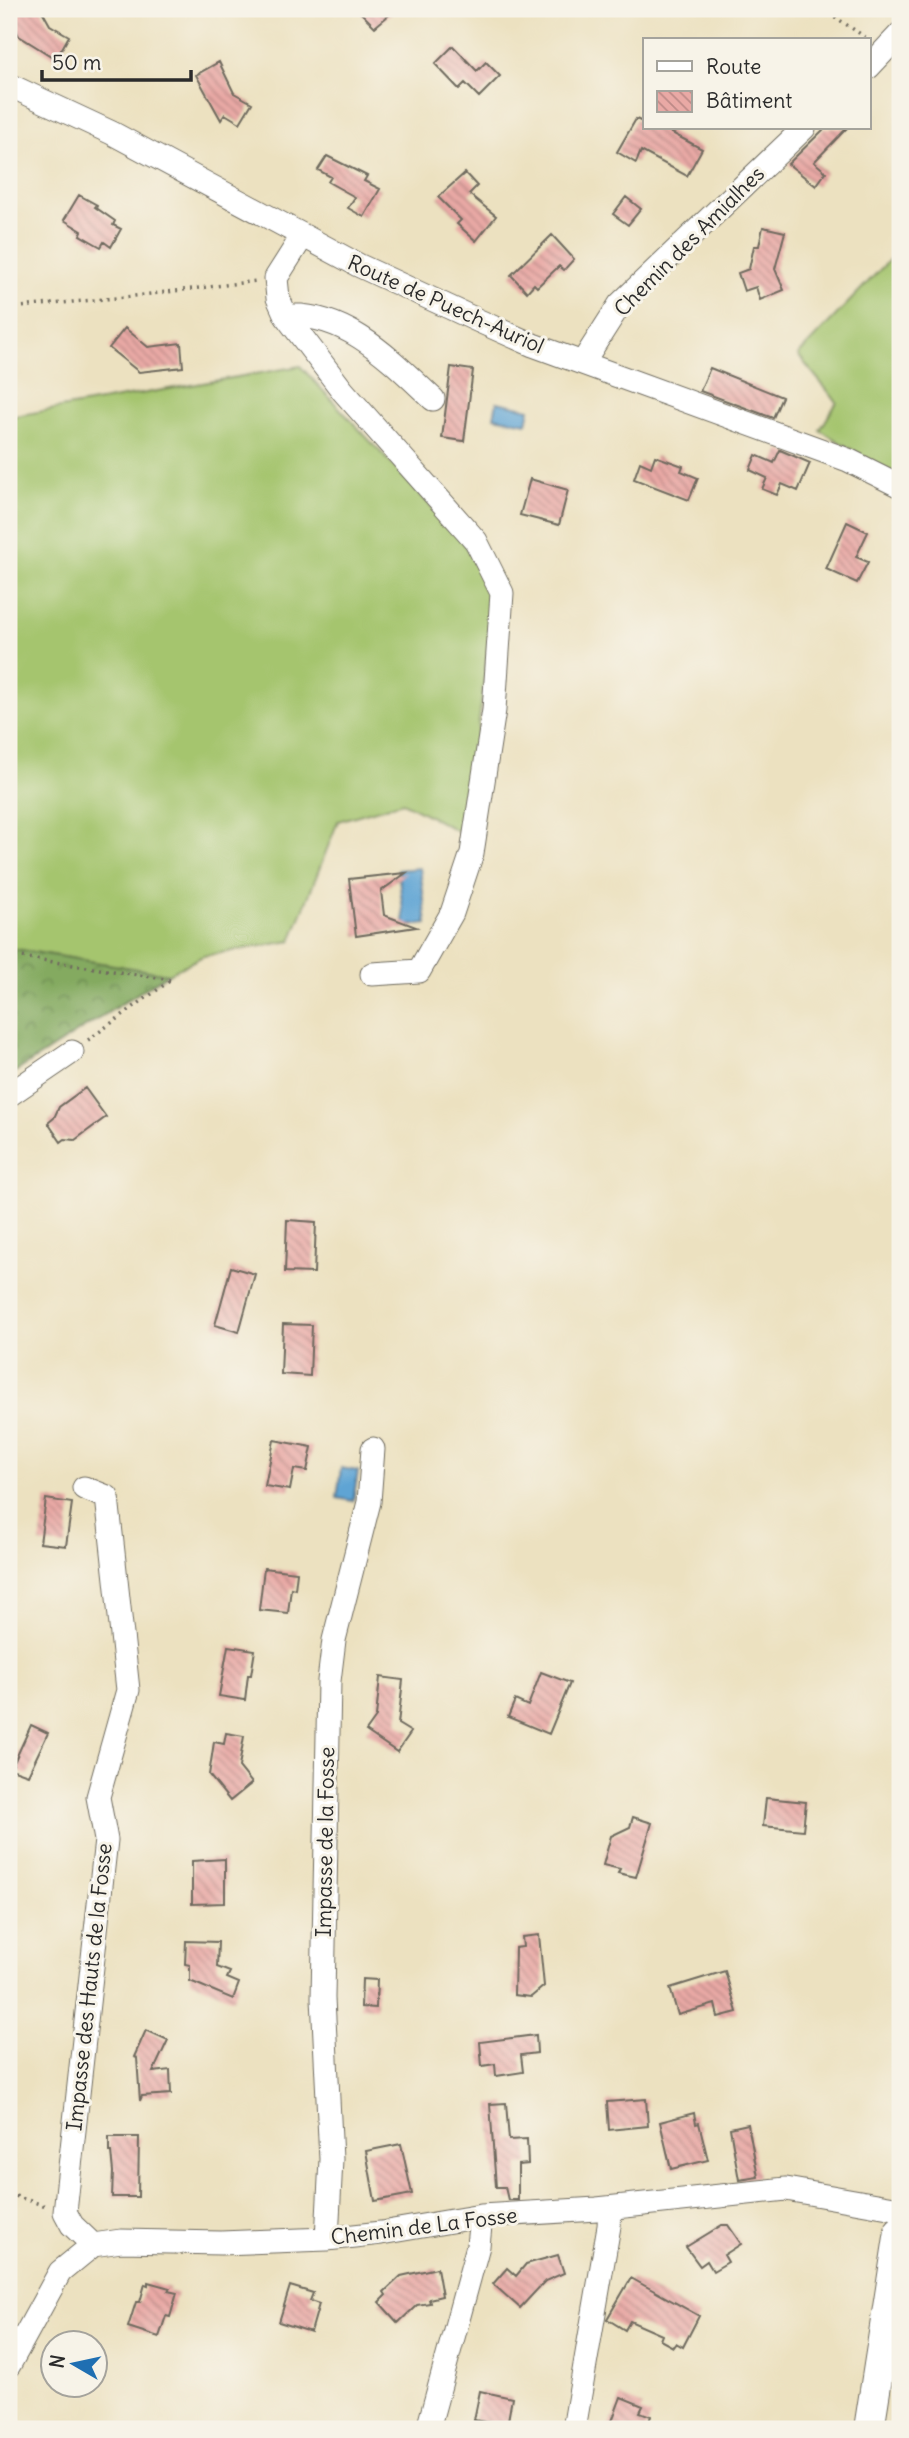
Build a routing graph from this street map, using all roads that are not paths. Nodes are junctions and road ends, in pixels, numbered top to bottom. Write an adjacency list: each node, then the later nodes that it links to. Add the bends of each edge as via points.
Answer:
1 (900, 34): 2 (street)
2 (876, 59)
3 (9, 85): 5 (street, Route de Puech-Auriol, via 112,133)
4 (802, 130): 7 (street, Chemin des Amialhes, via 620,304)
5 (302, 237): 6 (street, via 276,278); 7 (street, Route de Puech-Auriol, via 479,321)
6 (286, 316): 8 (street, via 328,321 374,345); 10 (street, via 343,391 476,541 502,593 494,710 472,853 452,914 419,971)
7 (583, 362): 9 (street, Route de Puech-Auriol, via 848,460)
8 (433, 399)
9 (900, 486)
10 (372, 974)
11 (72, 1052): 12 (street)
12 (9, 1095)
13 (373, 1449): 19 (street, Impasse de la Fosse, via 369,1502 334,1640 329,1681 323,1998 331,2159)
14 (84, 1488): 20 (street, Impasse des Hauts de la Fosse, via 107,1497 128,1690 98,1797 106,1840 65,2212)
15 (610, 2208): 16 (street, Chemin de La Fosse, via 786,2189); 17 (street, Chemin de La Fosse); 23 (street)
16 (900, 2209)
17 (481, 2216): 19 (street, Chemin de La Fosse); 22 (street, via 478,2246)
18 (900, 2231): 24 (main road)
19 (327, 2239): 20 (street, Chemin de La Fosse)
20 (93, 2245): 21 (street, via 60,2272)
21 (9, 2365)
22 (428, 2429)
23 (574, 2429)
24 (869, 2429)

